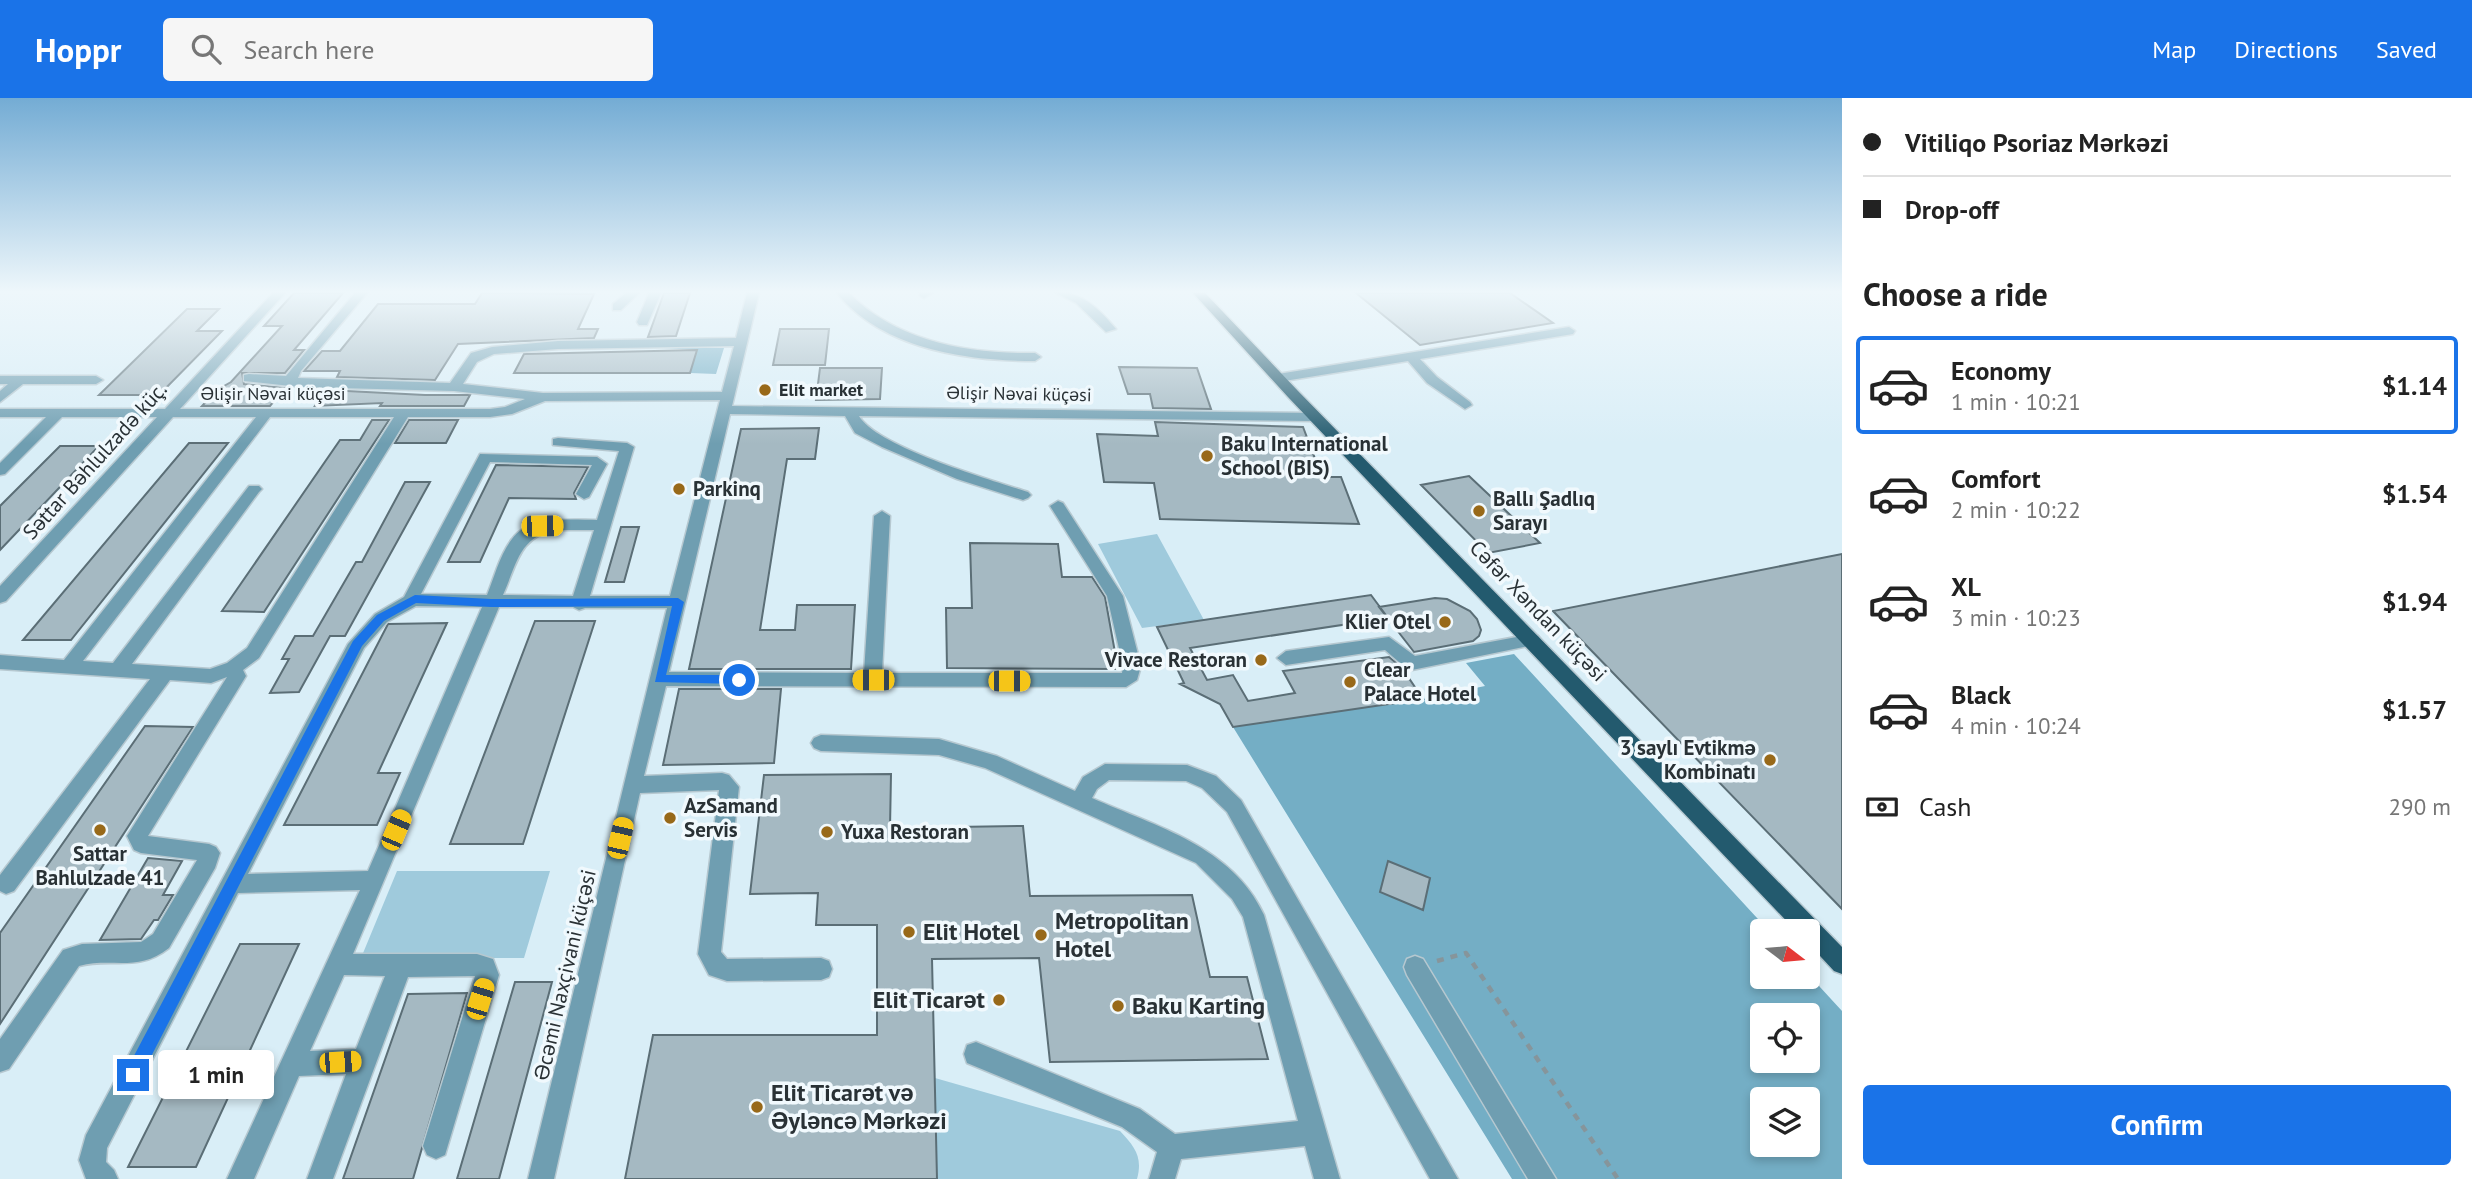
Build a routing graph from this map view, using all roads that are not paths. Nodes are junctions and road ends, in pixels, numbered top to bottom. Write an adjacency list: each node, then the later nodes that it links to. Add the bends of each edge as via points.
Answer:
1 (231, 343): 25 (street, Səttar Bəhlulzadə küç.)
2 (318, 343): 15 (street)
3 (669, 343): 16 (street, via 496,350 476,356)
4 (740, 343): 19 (street, Əcəmi Naxçivani küçəsi)
5 (927, 343): 9 (street, via 1005,359)
6 (1246, 343): 10 (main road, Cəfər Xəndan küçəsi)
7 (1490, 343): 8 (street)
8 (1411, 356): 10 (street); 20 (street, via 1432,380)
9 (1035, 357)
10 (1278, 377): 27 (main road, Cəfər Xəndan küçəsi)
11 (249, 378): 15 (street)
12 (0, 380): 13 (street)
13 (20, 380): 14 (street); 18 (street)
14 (96, 380)
15 (291, 380): 16 (street)
16 (454, 387): 17 (street)
17 (543, 397): 19 (street, Əlişir Nəvai küçəsi); 26 (street, Əlişir Nəvai küçəsi, via 498,413)
18 (0, 398)
19 (724, 403): 22 (street, Əlişir Nəvai küçəsi); 38 (street, Əcəmi Naxçivani küçəsi)
20 (1465, 405)
21 (267, 412): 25 (street, Əlişir Nəvai küçəsi); 26 (street, Əlişir Nəvai küçəsi); 44 (street)
22 (850, 412): 27 (street, Əlişir Nəvai küçəsi); 32 (street, via 860,430 878,440 962,476)
23 (0, 413): 24 (street, Əlişir Nəvai küçəsi)
24 (58, 413): 25 (street, Əlişir Nəvai küçəsi); 29 (street)
25 (166, 413): 36 (street, Səttar Bəhlulzadə küç.)
26 (404, 413): 45 (street, via 253,653)
27 (1315, 417): 41 (main road, Cəfər Xəndan küçəsi)
28 (558, 442): 35 (street, via 627,447)
29 (0, 471)
30 (254, 489): 46 (street)
31 (584, 494): 37 (street, via 600,464 597,461 485,457 412,596)
32 (1023, 495)
33 (1058, 506): 49 (street, via 1115,596 1131,675 1117,682)
34 (882, 516): 49 (street)
35 (603, 525): 39 (street, via 542,526 524,534); 40 (street)
36 (0, 597)
37 (415, 599): 39 (street); 55 (street, via 380,618 357,643)
38 (678, 602): 40 (street); 48 (street, Əcəmi Naxçivani küçəsi)
39 (491, 603): 40 (street); 53 (street)
40 (579, 604)
41 (1532, 640): 42 (street, via 1412,663 1389,643); 56 (main road, Cəfər Xəndan küçəsi)
42 (1286, 658)
43 (0, 662): 44 (street)
44 (67, 668): 46 (street)
45 (233, 668): 47 (street, via 211,676); 62 (street, via 236,676 231,686 137,836 141,844 209,853 161,941 139,955 82,953 71,958)
46 (117, 671): 47 (street)
47 (164, 674): 54 (street)
48 (659, 679): 49 (street); 51 (street, Əcəmi Naxçivani küçəsi)
49 (873, 680)
50 (821, 743): 52 (street, via 939,747 990,762)
51 (632, 785): 60 (street, via 722,781 729,787 709,954 717,967); 71 (street, Əcəmi Naxçivani küçəsi)
52 (1080, 800): 65 (street, via 1203,857 1240,892 1253,915); 74 (street, via 1090,783 1105,772 1187,773 1209,782 1234,806)
53 (375, 880): 55 (street); 57 (street)
54 (6, 884)
55 (231, 884): 68 (street, via 95,1144 92,1163)
56 (1842, 963)
57 (338, 964): 58 (street); 64 (street)
58 (401, 966): 63 (street); 66 (street, via 477,965 485,967 487,975)
59 (1415, 967): 75 (street)
60 (821, 969)
61 (976, 1054): 67 (street, via 1131,1118)
62 (0, 1060)
63 (363, 1061): 64 (street); 70 (street)
64 (294, 1064): 69 (street)
65 (1315, 1132): 67 (street); 73 (street)
66 (436, 1146)
67 (1172, 1146): 72 (street)
68 (105, 1179)
69 (240, 1179)
70 (320, 1179)
71 (541, 1179)
72 (1162, 1179)
73 (1327, 1179)
74 (1445, 1179)
75 (1543, 1179)

